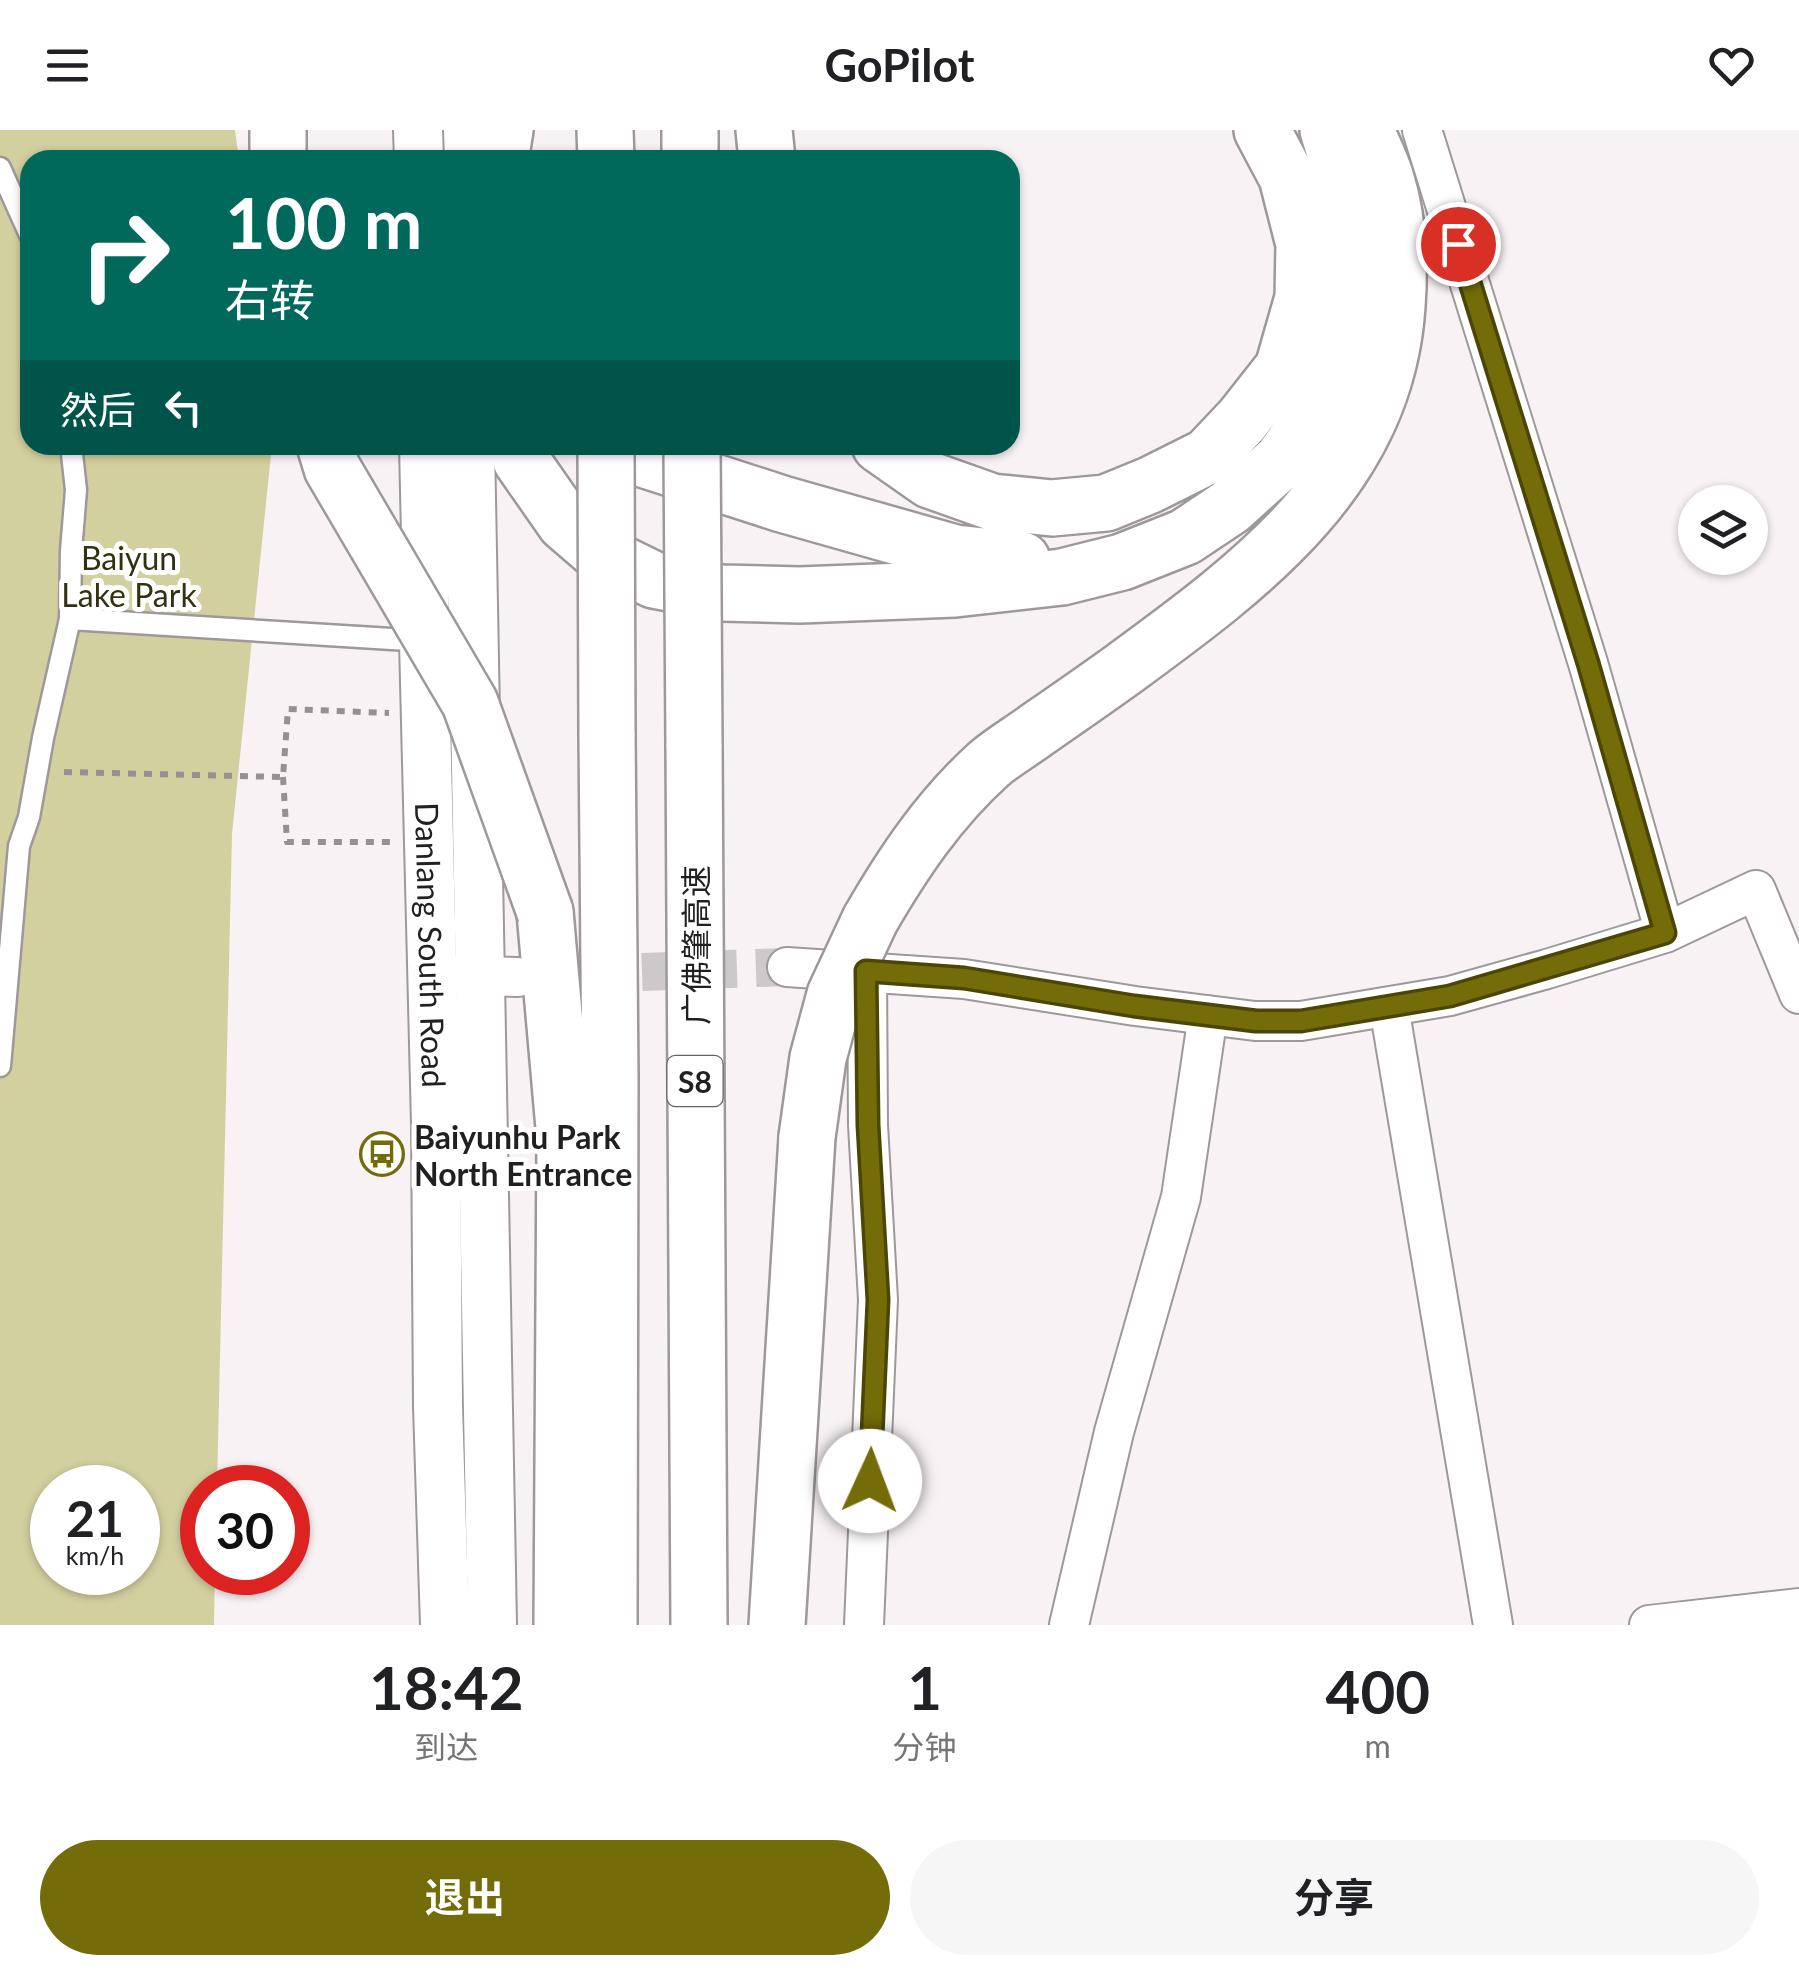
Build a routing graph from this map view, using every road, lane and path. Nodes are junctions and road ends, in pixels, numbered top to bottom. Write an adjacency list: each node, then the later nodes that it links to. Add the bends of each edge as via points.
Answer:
1 (1262, 130): 15 (highway, via 1287,177 1304,244 1302,298 1283,368 1208,456 1106,503 1052,508 992,502 930,480)
2 (1328, 130): 16 (highway, via 1350,201 1354,285 1317,404 1281,461 1230,507)
3 (1366, 130): 24 (highway, via 1398,235 1398,302 1388,372 1347,462 1302,521 1216,599 971,781 912,850)
4 (1422, 130): 23 (street)
5 (0, 168): 6 (lane)
6 (20, 213)
7 (72, 455): 17 (lane)
8 (328, 455): 34 (highway, bridge, via 470,703 544,912 565,1139)
9 (424, 455): 18 (street, Danlang South Road)
10 (470, 455): 26 (street, Danlang South Road)
11 (519, 455): 16 (highway, via 565,522 601,554 654,580 721,593 955,590 1062,577)
12 (606, 455): 35 (highway, bridge)
13 (636, 455): 16 (highway, via 954,552 1070,561)
14 (692, 455): 36 (highway, 广佛肇高速 / S8, bridge)
15 (894, 455)
16 (1149, 551)
17 (70, 619): 18 (lane); 20 (lane)
18 (424, 641): 19 (street, Danlang South Road)
19 (426, 715): 21 (path, via 288,710); 22 (street, Danlang South Road)
20 (38, 772): 21 (path); 30 (lane, via 19,846)
21 (283, 777): 22 (path, via 287,842)
22 (430, 841): 26 (street, Danlang South Road)
23 (1665, 933): 27 (street, via 1756,890); 28 (street, via 1450,996)
24 (868, 946): 25 (street); 29 (street, via 964,978); 37 (highway, bridge, via 835,995 818,1058); 38 (street, via 868,1125 878,1300)
25 (787, 967)
26 (477, 976): 32 (street, Danlang South Road, via 438,1406); 33 (street, Danlang South Road)
27 (1799, 994)
28 (1389, 1007): 29 (street, via 1301,1021); 40 (street)
29 (1208, 1015): 39 (street, via 1181,1198 1114,1432)
30 (0, 1066)
31 (1799, 1608): 41 (street)
32 (445, 1625)
33 (492, 1625)
34 (562, 1625)
35 (609, 1625)
36 (699, 1625)
37 (777, 1625)
38 (864, 1625)
39 (1069, 1625)
40 (1493, 1625)
41 (1649, 1625)

